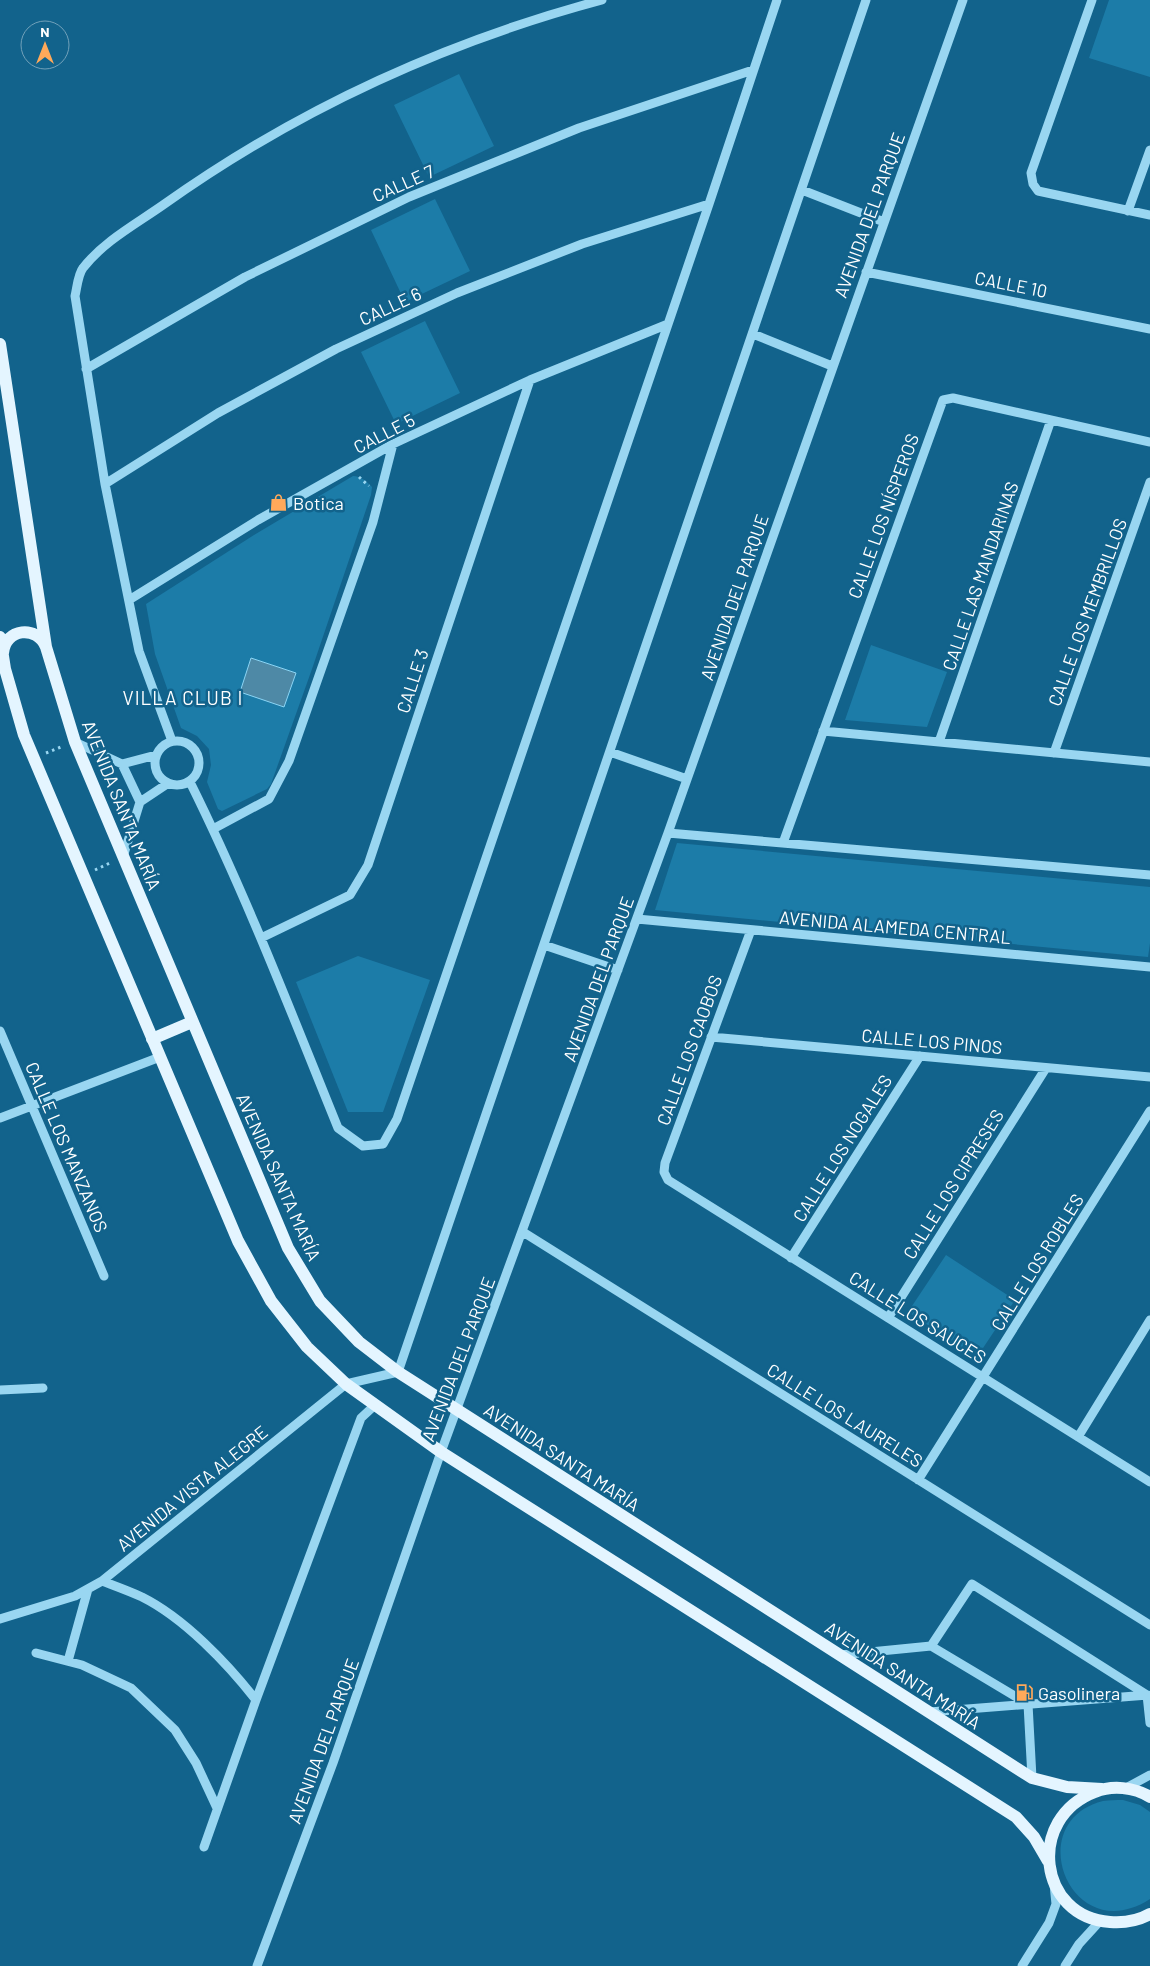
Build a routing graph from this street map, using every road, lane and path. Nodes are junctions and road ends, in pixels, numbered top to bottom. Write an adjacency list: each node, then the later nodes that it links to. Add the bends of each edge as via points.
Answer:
1 (602, 0): 20 (street, via 545,15 427,58 314,112 205,175 103,247 81,269 75,296)
2 (777, 0): 6 (street)
3 (866, 0): 8 (street)
4 (963, 0): 12 (street, AVENIDA DEL PARQUE)
5 (1092, 0): 10 (street, via 1031,172 1033,184 1038,191)
6 (753, 70): 9 (street); 20 (street, CALLE 7, via 579,128 409,197 245,277)
7 (1150, 150): 10 (street)
8 (802, 190): 12 (street); 16 (street)
9 (709, 204): 14 (street); 27 (street, CALLE 6, via 582,244 457,293 344,345 218,413)
10 (1128, 211): 11 (street)
11 (1150, 215)
12 (884, 222): 13 (street, AVENIDA DEL PARQUE)
13 (866, 272): 15 (street, CALLE 10); 19 (street, AVENIDA DEL PARQUE)
14 (668, 324): 21 (street, CALLE 5); 55 (street, via 397,1119 384,1144 363,1146 338,1128)
15 (1150, 329)
16 (753, 334): 19 (street); 37 (street)
17 (1, 347): 18 (main road, AVENIDA SANTA MARÍA); 31 (main road, AVENIDA SANTA MARÍA)
18 (0, 364)
19 (832, 366): 43 (street, AVENIDA DEL PARQUE)
20 (86, 369): 27 (street)
21 (530, 380): 24 (street, CALLE 5); 55 (street, CALLE 3, via 368,865 350,895)
22 (1051, 420): 23 (street, CALLE LOS NÍSPEROS); 33 (street, CALLE LOS NÍSPEROS, via 953,398 943,400); 36 (street, CALLE LAS MANDARINAS)
23 (1150, 442)
24 (393, 444): 29 (street, CALLE 5, via 258,520); 47 (street, via 374,522 290,761 269,800)
25 (351, 477): 28 (path, via 361,478)
26 (1150, 482): 38 (street, CALLE LOS MEMBRILLOS)
27 (105, 484): 29 (street)
28 (370, 487)
29 (129, 600): 34 (street, via 139,651)
30 (0, 638): 32 (main road)
31 (46, 647): 32 (main road, via 40,637 22,632 6,642); 35 (main road, AVENIDA SANTA MARÍA)
32 (3, 654): 40 (main road, via 24,735)
33 (823, 731): 36 (street); 49 (street, CALLE LOS NÍSPEROS)
34 (172, 741): 39 (street); 44 (street, via 186,743 196,751 200,765)
35 (75, 742): 40 (path); 42 (street); 50 (main road, AVENIDA SANTA MARÍA)
36 (940, 742): 38 (street)
37 (610, 752): 43 (street); 56 (street)
38 (1054, 753): 41 (street)
39 (156, 755): 42 (street); 45 (street, via 158,775)
40 (34, 758): 52 (main road)
41 (1150, 762)
42 (122, 764): 46 (street)
43 (687, 779): 48 (street, AVENIDA DEL PARQUE)
44 (190, 782): 45 (street, via 175,786); 47 (street)
45 (167, 784): 46 (street)
46 (140, 802): 50 (street)
47 (213, 829): 55 (street)
48 (668, 833): 49 (street); 53 (street, AVENIDA DEL PARQUE)
49 (783, 843): 51 (street)
50 (123, 857): 52 (path); 59 (main road, AVENIDA SANTA MARÍA)
51 (1150, 875)
52 (84, 876): 62 (main road)
53 (637, 920): 54 (street, AVENIDA ALAMEDA CENTRAL); 58 (street, AVENIDA DEL PARQUE)
54 (751, 930): 57 (street, AVENIDA ALAMEDA CENTRAL); 61 (street, CALLE LOS CAOBOS)
55 (260, 938)
56 (544, 945): 58 (street); 76 (street)
57 (1150, 967)
58 (618, 970): 71 (street, AVENIDA DEL PARQUE)
59 (192, 1022): 62 (main road); 76 (main road, AVENIDA SANTA MARÍA, via 288,1248 320,1301 359,1342)
60 (0, 1031): 67 (street, CALLE LOS MANZANOS)
61 (711, 1037): 63 (street, CALLE LOS PINOS); 70 (street, CALLE LOS CAOBOS, via 665,1163 664,1172)
62 (152, 1039): 64 (main road)
63 (920, 1056): 65 (street, CALLE LOS PINOS); 72 (street, CALLE LOS NOGALES)
64 (160, 1057): 67 (street); 78 (main road, via 238,1241 271,1301 307,1347)
65 (1046, 1068): 66 (street, CALLE LOS PINOS); 74 (street, CALLE LOS CIPRESES)
66 (1150, 1077)
67 (32, 1106): 69 (street); 73 (street, CALLE LOS MANZANOS)
68 (1150, 1111): 77 (street, CALLE LOS ROBLES)
69 (0, 1118)
70 (668, 1180): 72 (street, CALLE LOS SAUCES)
71 (523, 1232): 82 (street, AVENIDA DEL PARQUE); 85 (street, CALLE LOS LAURELES)
72 (792, 1258): 74 (street, CALLE LOS SAUCES)
73 (104, 1276)
74 (888, 1318): 77 (street, CALLE LOS SAUCES)
75 (1150, 1320): 83 (street)
76 (398, 1372): 78 (street, AVENIDA VISTA ALEGRE); 82 (main road, AVENIDA SANTA MARÍA)
77 (984, 1378): 83 (street, CALLE LOS SAUCES); 85 (street, CALLE LOS ROBLES)
78 (346, 1384): 81 (main road); 87 (street, AVENIDA VISTA ALEGRE)
79 (43, 1388): 80 (street)
80 (0, 1390)
81 (375, 1405): 84 (main road); 96 (street, via 361,1418)
82 (457, 1410): 84 (street, AVENIDA DEL PARQUE); 93 (main road, AVENIDA SANTA MARÍA)
83 (1078, 1437): 86 (street, CALLE LOS SAUCES)
84 (441, 1452): 107 (main road, via 1016,1817 1034,1837); 111 (street, AVENIDA DEL PARQUE, via 333,1763)
85 (918, 1480): 90 (street, CALLE LOS LAURELES)
86 (1150, 1482)
87 (102, 1581): 88 (street, AVENIDA VISTA ALEGRE); 96 (street, via 143,1597 181,1623 234,1673)
88 (88, 1589): 89 (street, AVENIDA VISTA ALEGRE); 94 (street)
89 (0, 1619)
90 (1150, 1625)
91 (931, 1646): 93 (street); 95 (street, via 972,1584); 97 (street)
92 (36, 1653): 94 (street)
93 (839, 1655): 98 (main road, AVENIDA SANTA MARÍA)
94 (68, 1661): 105 (street, via 131,1688 169,1724 196,1763)
95 (1148, 1695): 97 (street); 99 (street)
96 (256, 1700): 105 (street)
97 (1028, 1704): 98 (street); 101 (street)
98 (928, 1712): 101 (main road, AVENIDA SANTA MARÍA)
99 (1150, 1723)
100 (1150, 1775): 102 (street)
101 (1032, 1778): 103 (main road, AVENIDA SANTA MARÍA, via 1067,1787)
102 (1126, 1788): 103 (main road, AVENIDA SANTA MARÍA); 104 (main road)
103 (1102, 1789): 107 (main road, via 1083,1796 1056,1823 1049,1842)
104 (1150, 1797)
105 (217, 1808): 106 (street)
106 (204, 1847)
107 (1048, 1861): 108 (main road)
108 (1053, 1881): 110 (main road, via 1064,1900 1081,1913); 112 (street, via 1056,1904)
109 (1148, 1917): 110 (main road, via 1122,1923)
110 (1100, 1921): 113 (street)
111 (257, 1966)
112 (1022, 1966)
113 (1065, 1966)

